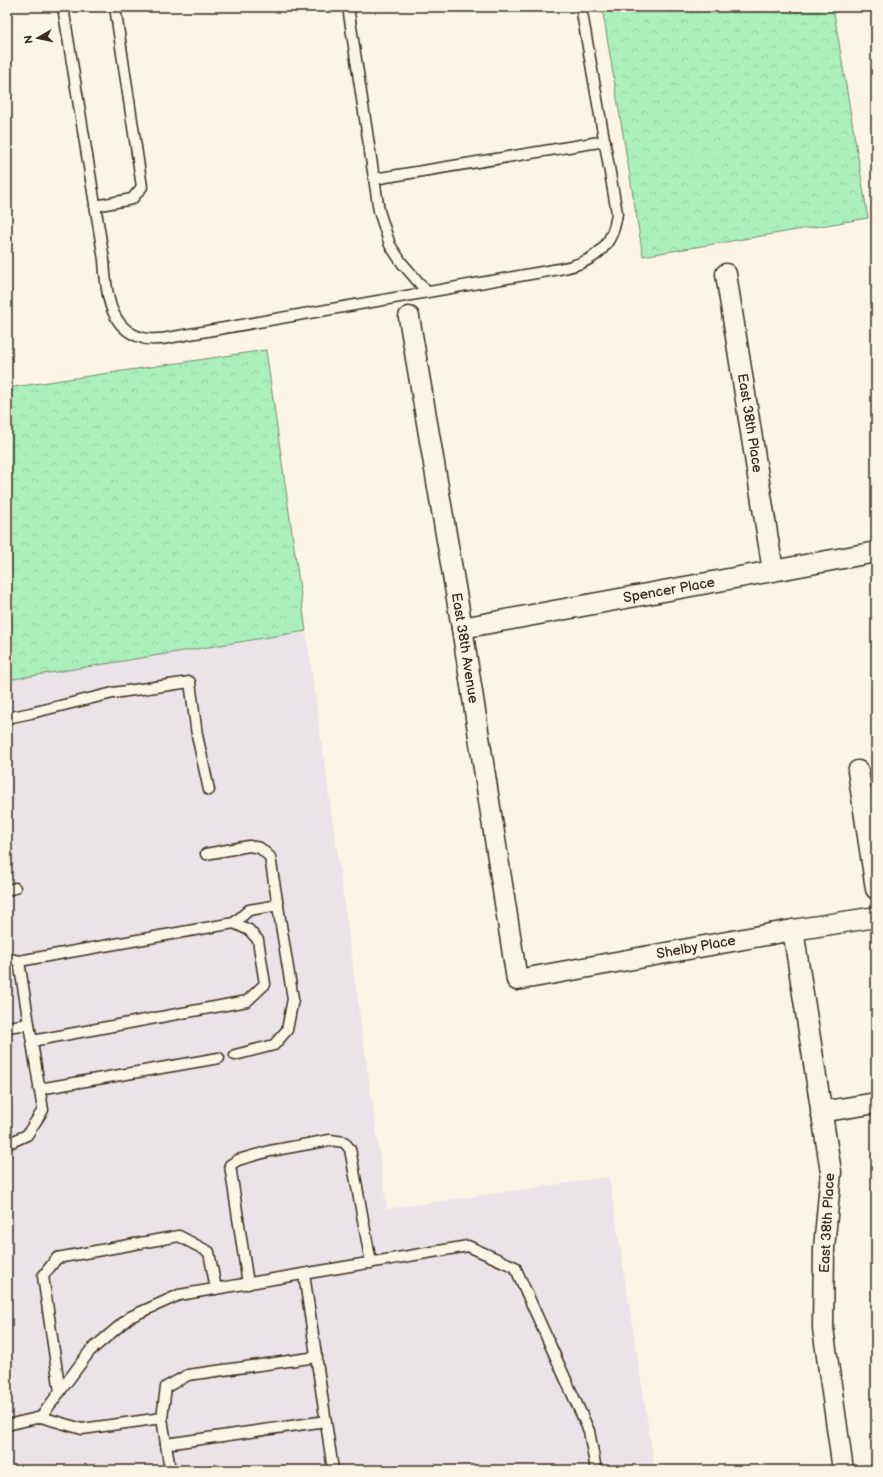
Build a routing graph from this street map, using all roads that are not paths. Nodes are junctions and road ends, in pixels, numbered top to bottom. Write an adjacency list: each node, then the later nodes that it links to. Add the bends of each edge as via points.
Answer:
1 (63, 7): 7 (lane)
2 (115, 7): 7 (lane, via 142,187 132,200)
3 (348, 7): 6 (lane)
4 (581, 7): 5 (lane)
5 (605, 141): 6 (lane); 9 (lane, via 617,213 612,236 597,254 576,266)
6 (374, 179): 9 (lane, via 379,211 390,245)
7 (95, 206): 9 (lane, via 106,290 114,314 128,333 144,339 162,339)
8 (726, 274): 12 (street, East 38th Place)
9 (427, 292)
10 (408, 317): 13 (street, East 38th Avenue)
11 (876, 552): 12 (street, Spencer Place)
12 (773, 571): 13 (street, Spencer Place)
13 (462, 628): 25 (street, East 38th Avenue)
14 (7, 718): 16 (lane, via 114,693 190,682 197,735)
15 (858, 771): 18 (street)
16 (209, 790)
17 (206, 854): 19 (lane, via 249,846 260,848 270,857)
18 (876, 889)
19 (278, 905): 21 (lane, via 248,910); 29 (lane, via 293,999 287,1030 274,1045)
20 (876, 917): 22 (street, Shelby Place)
21 (234, 923): 24 (lane); 28 (lane, via 249,930 258,940 262,962 265,984 247,1000)
22 (793, 930): 25 (street, Shelby Place); 33 (street, East 38th Place)
23 (7, 958): 24 (lane)
24 (18, 961): 26 (lane)
25 (517, 980)
26 (29, 1024): 27 (lane); 28 (lane)
27 (7, 1027)
28 (32, 1041): 31 (lane)
29 (235, 1055)
30 (220, 1058): 31 (lane)
31 (40, 1089): 34 (lane, via 43,1110 27,1135)
32 (876, 1103): 33 (street)
33 (821, 1112): 49 (street, East 38th Place, via 831,1172 824,1248 824,1328)
34 (7, 1144)
35 (371, 1263): 36 (lane); 37 (lane, via 350,1149 344,1142 330,1140 270,1151 238,1160 230,1165); 48 (lane, via 468,1246 515,1267 589,1431)
36 (304, 1274): 37 (lane); 39 (lane)
37 (248, 1284): 38 (lane)
38 (216, 1289): 40 (lane, via 179,1295 130,1318 90,1351); 40 (lane, via 209,1252 179,1236 57,1258 43,1276)
39 (316, 1356): 42 (lane, via 188,1375 166,1387); 43 (lane)
40 (60, 1392): 41 (lane)
41 (41, 1417): 42 (lane, via 82,1429); 44 (lane)
42 (162, 1418): 45 (lane)
43 (326, 1421): 45 (lane); 47 (lane)
44 (7, 1425)
45 (166, 1444): 46 (lane)
46 (170, 1470)
47 (333, 1470)
48 (596, 1470)
49 (843, 1470)

